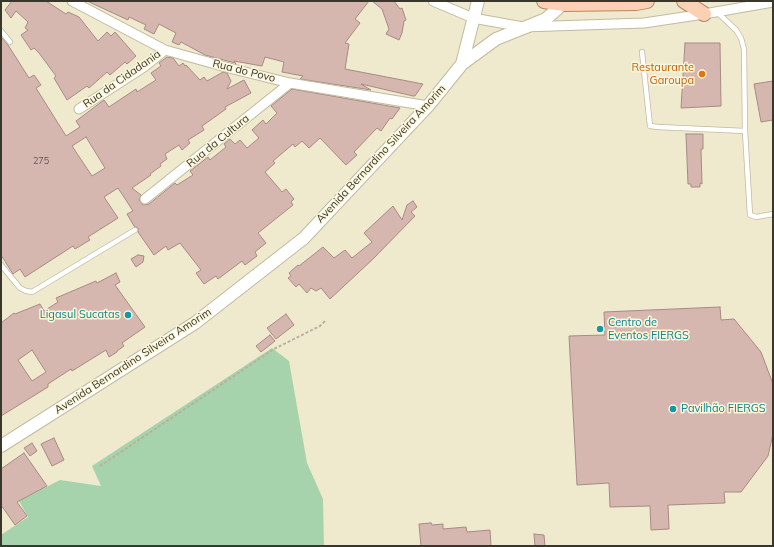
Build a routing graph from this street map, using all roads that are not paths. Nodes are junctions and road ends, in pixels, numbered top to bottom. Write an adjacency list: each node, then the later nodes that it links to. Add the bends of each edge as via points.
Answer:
1 (72, 1): 14 (street, Rua do Povo)
2 (433, 1): 10 (street)
3 (478, 1): 10 (main road, Avenida Bernardino Silveira Amorim)
4 (544, 1): 7 (main road)
5 (647, 1): 7 (main road)
6 (684, 1): 9 (main road)
7 (565, 2): 11 (main road, Avenida Bernardino Silveira Amorim, via 546,19)
8 (773, 2): 9 (street)
9 (710, 13): 11 (street, via 644,23); 20 (lane, via 736,30 741,38 744,49)
10 (473, 18): 11 (street); 16 (main road, Avenida Bernardino Silveira Amorim)
11 (523, 27): 16 (main road, Avenida Bernardino Silveira Amorim, via 496,38)
12 (1, 30): 13 (lane)
13 (10, 42)
14 (165, 50): 17 (street, Rua do Povo); 19 (street, Rua da Cidadania, via 144,67)
15 (642, 52): 20 (lane, via 650,126)
16 (462, 64): 18 (main road, Avenida Bernardino Silveira Amorim)
17 (290, 83): 18 (street, Rua do Povo); 21 (street, Rua da Cultura)
18 (428, 106): 25 (main road, Avenida Bernardino Silveira Amorim, via 304,238 195,323)
19 (79, 109)
20 (745, 131): 22 (lane, via 750,215 756,217)
21 (145, 199)
22 (773, 214)
23 (135, 230): 24 (lane, via 32,292 20,288)
24 (1, 265)
25 (1, 446)

